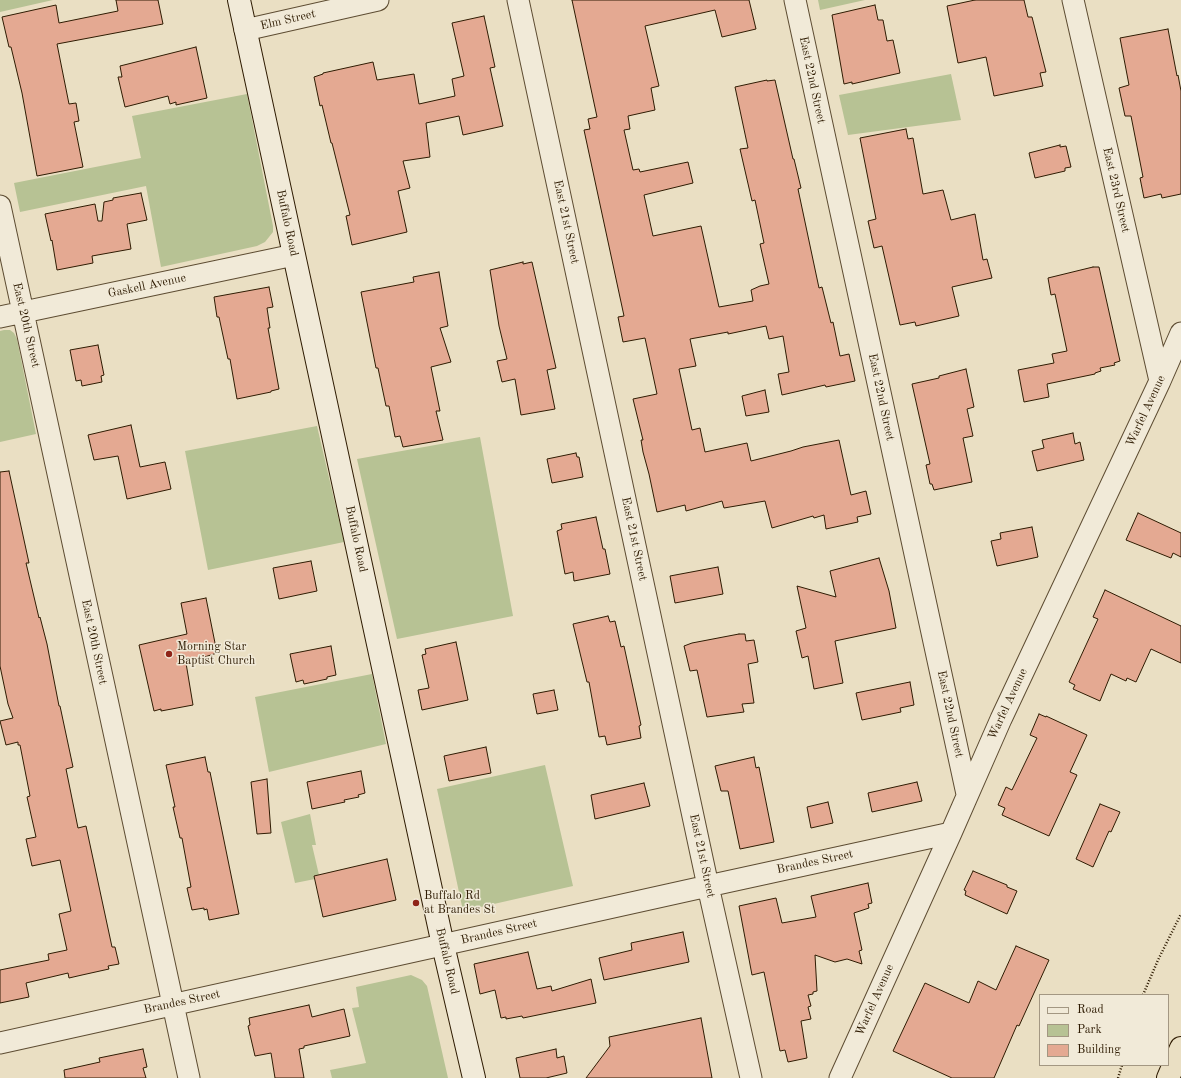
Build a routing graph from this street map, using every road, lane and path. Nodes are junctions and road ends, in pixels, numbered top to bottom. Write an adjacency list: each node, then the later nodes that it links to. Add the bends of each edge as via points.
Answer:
1 (239, 0): 6 (main road, Buffalo Road)
2 (378, 0): 6 (street, Elm Street)
3 (518, 0): 15 (street, East 21st Street)
4 (795, 0): 13 (street, East 22nd Street)
5 (1073, 0): 12 (street, East 23rd Street)
6 (245, 30): 8 (main road, Buffalo Road)
7 (0, 206): 9 (street, East 20th Street)
8 (294, 255): 9 (street, Gaskell Avenue); 17 (main road, Buffalo Road)
9 (23, 312): 10 (street, Gaskell Avenue); 19 (street, East 20th Street)
10 (0, 317)
11 (1181, 333): 12 (street, Warfel Avenue)
12 (1160, 381): 13 (street, Warfel Avenue)
13 (967, 794): 14 (street, Warfel Avenue)
14 (951, 833): 15 (street, Brandes Street); 26 (street, Warfel Avenue)
15 (708, 886): 17 (street, Brandes Street); 25 (street, East 21st Street)
16 (1181, 914): 18 (path)
17 (443, 945): 19 (street, Brandes Street); 24 (main road, Buffalo Road)
18 (1143, 994)
19 (173, 1004): 20 (street, Brandes Street); 23 (street, East 20th Street)
20 (0, 1043)
21 (1181, 1048): 28 (highway)
22 (1122, 1066): 27 (path)
23 (189, 1078)
24 (474, 1078)
25 (750, 1078)
26 (840, 1078)
27 (1118, 1078)
28 (1168, 1078)

